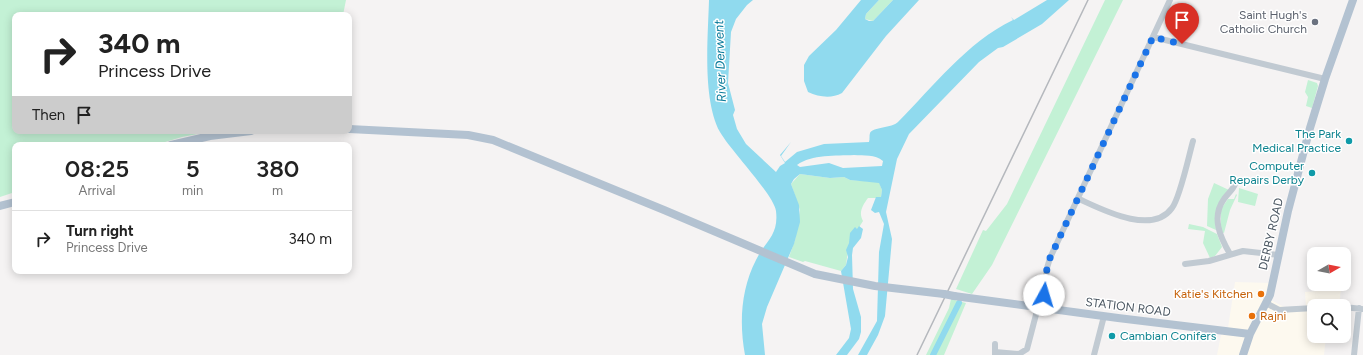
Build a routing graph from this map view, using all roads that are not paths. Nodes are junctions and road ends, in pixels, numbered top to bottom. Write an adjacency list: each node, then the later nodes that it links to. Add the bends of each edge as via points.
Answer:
1 (1170, 0): 3 (street)
2 (1353, 0): 4 (main road, DERBY ROAD)
3 (1153, 37): 4 (street); 12 (street)
4 (1325, 79): 16 (main road, DERBY ROAD)
5 (352, 129): 19 (main road, STATION ROAD, bridge, via 486,139 529,154 820,275 875,286)
6 (226, 134): 8 (main road)
7 (1193, 141): 9 (street)
8 (184, 142)
9 (1191, 149): 10 (street); 12 (street, via 1175,204 1161,217 1124,218)
10 (1198, 151)
11 (1235, 184): 15 (street, via 1218,212 1219,233)
12 (1078, 199): 19 (street, via 1048,264)
13 (12, 203): 14 (main road)
14 (0, 206)
15 (1230, 254): 16 (street, via 1250,251); 17 (street, via 1209,261)
16 (1278, 255): 18 (main road, DERBY ROAD)
17 (1185, 264)
18 (1266, 303): 20 (street, via 1279,310); 24 (main road, DERBY ROAD)
19 (1040, 308): 23 (main road, STATION ROAD); 26 (street, via 1027,349 1019,354)
20 (1307, 308)
21 (1351, 308): 22 (street)
22 (1361, 309): 29 (street)
23 (1104, 316): 24 (main road, STATION ROAD); 27 (street)
24 (1250, 334): 28 (main road, DERBY ROAD)
25 (995, 344): 26 (street)
26 (995, 353)
27 (1094, 355)
28 (1243, 355)
29 (1354, 355)

